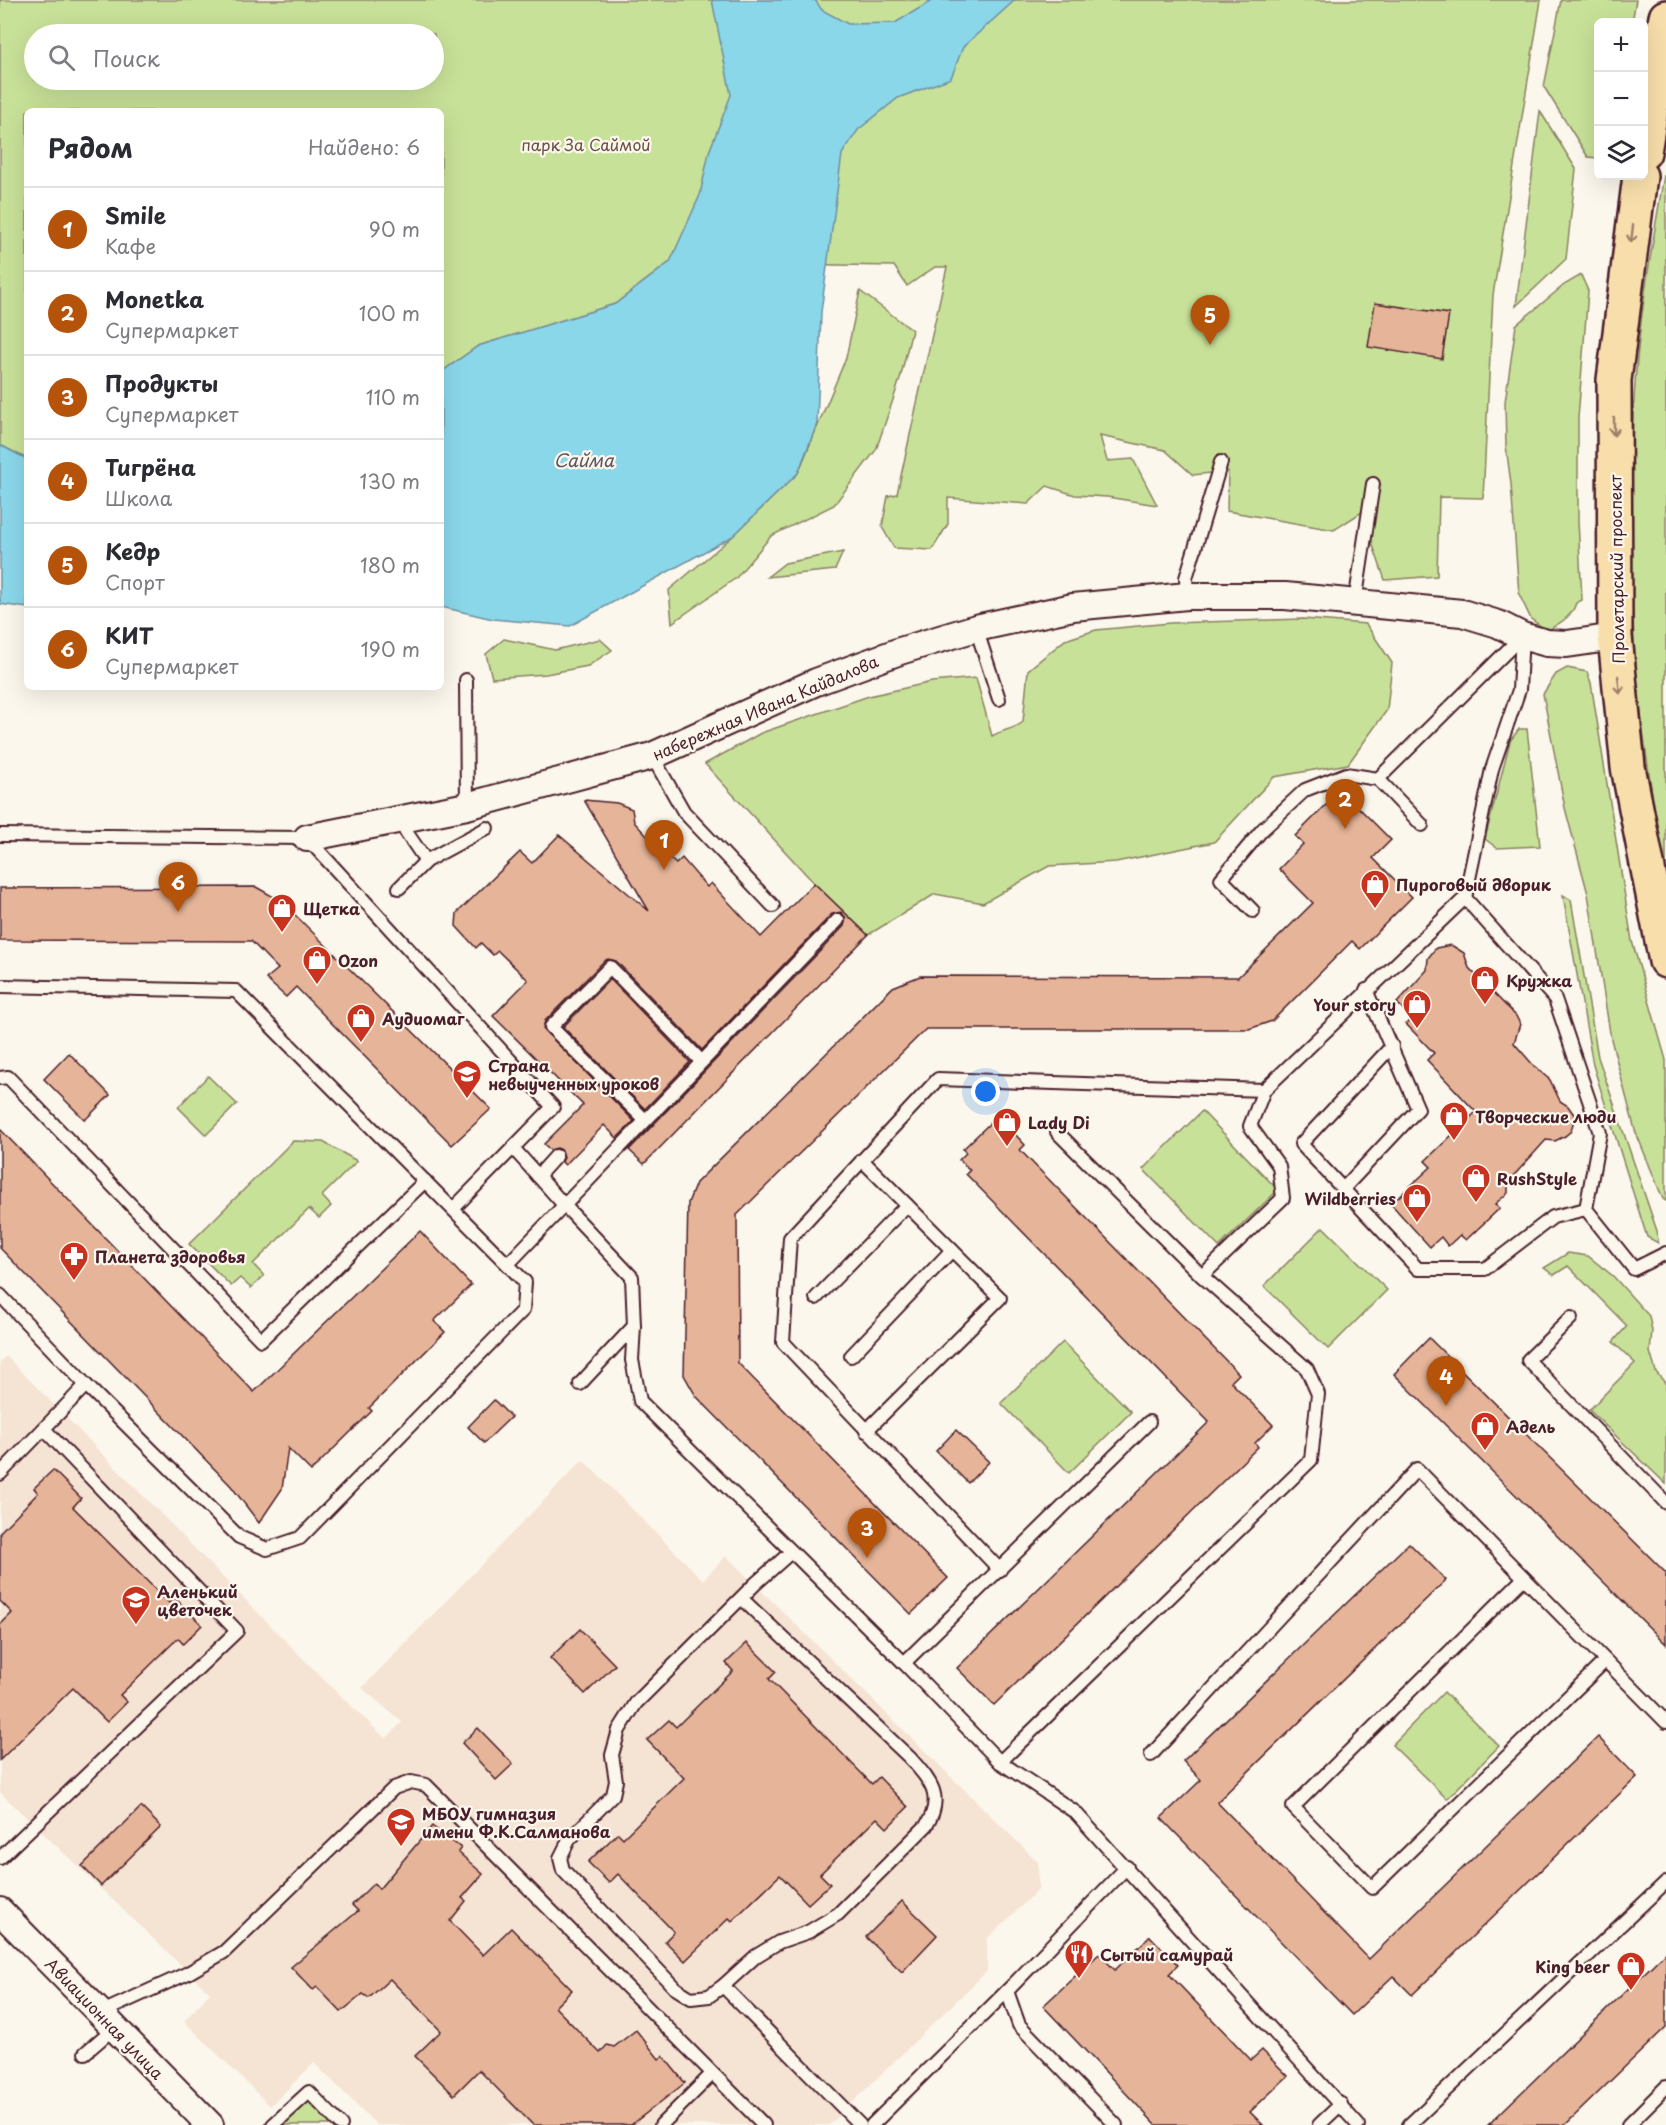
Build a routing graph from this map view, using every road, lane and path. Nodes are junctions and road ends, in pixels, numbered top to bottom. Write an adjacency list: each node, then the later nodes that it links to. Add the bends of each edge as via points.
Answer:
1 (1666, 17): 2 (main road)
2 (1648, 127)
3 (1639, 180): 10 (main road, Пролетарский проспект, one-way to 10, via 1614,380)
4 (1221, 462): 6 (lane, via 1186,578)
5 (1373, 483): 7 (lane)
6 (1187, 596): 7 (street, набережная Ивана Кайдалова, via 1285,596); 8 (street, набережная Ивана Кайдалова, via 1073,607)
7 (1355, 603): 9 (street, набережная Ивана Кайдалова, via 1462,614 1498,624)
8 (976, 628): 12 (lane); 13 (street, набережная Ивана Кайдалова, via 816,682)
9 (1522, 636): 10 (street, набережная Ивана Кайдалова, via 1567,644); 14 (lane); 23 (lane, via 1519,690 1492,769)
10 (1615, 637): 27 (main road, Пролетарский проспект, one-way to 27, via 1628,767)
11 (466, 680): 15 (lane)
12 (999, 699)
13 (652, 756): 15 (street, набережная Ивана Кайдалова); 24 (lane, via 684,812)
14 (1378, 779): 17 (lane); 25 (lane, via 1346,774 1305,790 1262,830 1221,879)
15 (466, 806): 16 (street, набережная Ивана Кайдалова)
16 (398, 820): 20 (street, набережная Ивана Кайдалова); 21 (lane)
17 (1422, 825)
18 (487, 828): 21 (lane)
19 (0, 835): 20 (lane)
20 (307, 838): 36 (lane, via 553,1107)
21 (426, 861): 22 (lane)
22 (399, 888)
23 (1465, 898): 29 (lane); 45 (lane, via 1555,999 1600,1133)
24 (773, 906)
25 (1253, 911)
26 (838, 920): 31 (lane)
27 (1666, 961)
28 (0, 986): 40 (lane, via 236,991)
29 (1366, 990): 30 (lane); 33 (lane)
30 (1392, 1046): 41 (lane, via 1418,1109); 41 (lane, via 1301,1144)
31 (701, 1061): 34 (lane); 34 (lane, via 610,967 552,1027)
32 (0, 1078): 40 (lane, via 8,1077 261,1340)
33 (1264, 1089): 38 (lane, via 939,1078); 49 (lane, via 1250,1126 1279,1166 1283,1198)
34 (645, 1120): 42 (lane)
35 (1057, 1132): 49 (lane)
36 (513, 1148): 39 (lane); 44 (lane)
37 (556, 1156): 39 (lane)
38 (862, 1160): 43 (lane); 61 (lane, via 790,1238 783,1342)
39 (538, 1176): 42 (lane)
40 (425, 1181): 44 (lane)
41 (1343, 1189): 45 (lane, via 1418,1269 1485,1269 1553,1217)
42 (564, 1205): 48 (lane); 55 (lane, via 632,1277)
43 (907, 1205): 46 (lane); 51 (lane)
44 (453, 1209): 48 (lane)
45 (1586, 1209): 47 (lane, via 1634,1269)
46 (952, 1250): 56 (lane); 61 (lane, via 1000,1298)
47 (1666, 1253)
48 (508, 1264): 58 (lane, via 525,1282 524,1310 300,1538 267,1549 239,1537)
49 (1202, 1276): 72 (lane, via 1307,1369 1318,1394 1311,1460)
50 (0, 1295): 52 (lane)
51 (816, 1298)
52 (10, 1305): 53 (lane); 58 (lane)
53 (0, 1315)
54 (1570, 1318): 63 (lane, via 1528,1360)
55 (634, 1326): 57 (lane); 64 (lane, via 632,1360 640,1401)
56 (851, 1356)
57 (580, 1384)
58 (86, 1385): 60 (lane)
59 (1149, 1422): 65 (lane)
60 (44, 1429): 62 (lane); 73 (lane, via 237,1630)
61 (866, 1431): 65 (lane)
62 (0, 1474)
63 (1666, 1503)
64 (791, 1552): 67 (lane); 69 (lane)
65 (1000, 1570): 69 (lane)
66 (1524, 1578): 68 (lane); 68 (lane, via 1293,1807 1364,1880 1372,1888); 71 (lane, via 1417,1469)
67 (741, 1598): 77 (lane, via 636,1703 619,1730 612,1755 616,1781 613,1795 569,1840 560,1858 564,1870 675,1988 691,1998 709,1996); 77 (lane, via 910,1758 928,1779 934,1813 926,1826 838,1914 756,1956)
68 (1605, 1661): 70 (lane)
69 (904, 1663): 72 (lane)
70 (1666, 1722)
71 (1151, 1755)
72 (1000, 1762): 74 (lane, via 1075,1812)
73 (0, 1858)
74 (1127, 1867): 78 (lane); 83 (lane)
75 (1666, 1882): 94 (lane)
76 (0, 1911): 79 (street, Авиационная улица)
77 (723, 1986): 89 (lane)
78 (1007, 1991): 90 (lane); 91 (lane, via 1019,2025)
79 (107, 2020): 80 (lane); 81 (lane, via 224,1952 394,1788 411,1782 426,1785); 84 (street, Авиационная улица)
80 (85, 2053)
81 (712, 2074): 87 (lane); 88 (lane)
82 (1666, 2087): 95 (lane)
83 (1341, 2104): 92 (lane); 93 (lane)
84 (210, 2125)
85 (273, 2125): 86 (lane, via 309,2092)
86 (341, 2125)
87 (661, 2125)
88 (764, 2125)
89 (860, 2125)
90 (872, 2125)
91 (1116, 2125)
92 (1319, 2125)
93 (1358, 2125)
94 (1409, 2125)
95 (1628, 2125)

